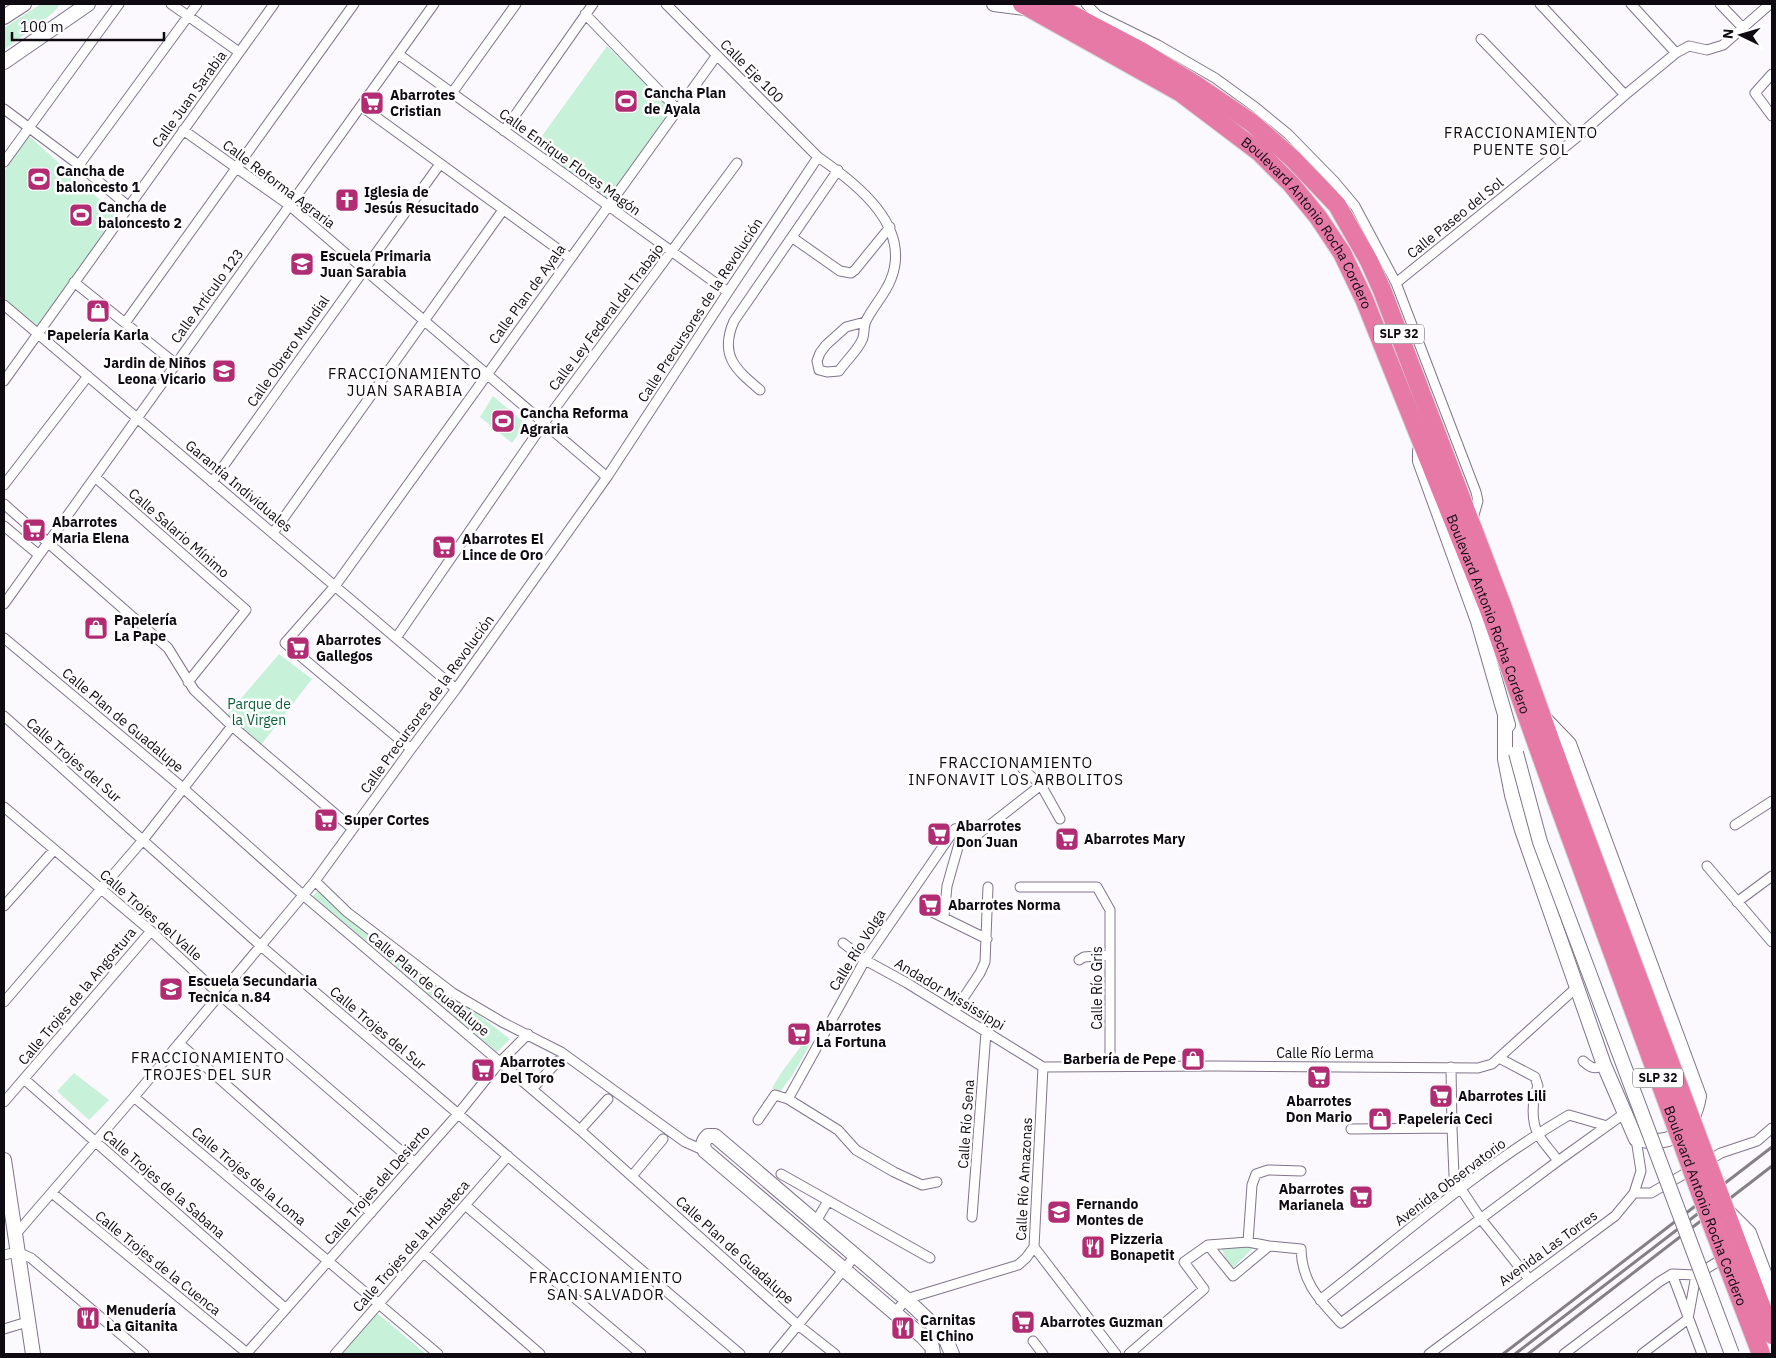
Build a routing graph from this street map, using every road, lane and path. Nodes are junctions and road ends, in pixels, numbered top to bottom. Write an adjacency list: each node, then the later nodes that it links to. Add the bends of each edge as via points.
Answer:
1 (24, 4): 22 (street)
2 (88, 4): 30 (street)
3 (119, 4): 38 (street)
4 (171, 4): 21 (street)
5 (197, 4): 21 (street)
6 (274, 4): 26 (street, Calle Juan Sarabia)
7 (354, 4): 47 (street)
8 (434, 4): 28 (street, Calle Artículo 123)
9 (516, 4): 32 (street)
10 (593, 4): 20 (street)
11 (666, 4): 29 (street, Calle Eje 100)
12 (994, 4): 19 (street, Boulevard Antonio Rocha Cordero / SLP 32)
13 (1052, 4): 23 (highway, Boulevard Antonio Rocha Cordero / SLP 32)
14 (1086, 4): 23 (street)
15 (1540, 4): 33 (street)
16 (1630, 4): 27 (street)
17 (1720, 4): 24 (street)
18 (1770, 4): 24 (street, Calle Paseo del Sol)
19 (1028, 7): 73 (highway, Boulevard Antonio Rocha Cordero / SLP 32, via 1181,93 1259,152 1291,184 1342,253 1364,299)
20 (585, 14): 36 (street); 40 (street)
21 (189, 16): 26 (street); 46 (street)
22 (4, 17)
23 (1094, 20): 59 (street, via 1158,45 1216,78 1288,134 1355,206); 79 (highway, Boulevard Antonio Rocha Cordero / SLP 32, via 1252,123 1293,159 1336,205 1370,261)
24 (1743, 28): 27 (street, Calle Paseo del Sol, via 1723,45 1707,50 1689,46)
25 (1481, 38): 41 (street)
26 (240, 52): 39 (street, Calle Juan Sarabia)
27 (1676, 53): 33 (street, Calle Paseo del Sol)
28 (398, 54): 32 (street, Calle Enrique Flores Magón); 34 (street, Calle Artículo 123)
29 (717, 55): 36 (street, Calle Plan de Ayala); 42 (street, Calle Eje 100)
30 (4, 62)
31 (1772, 74): 37 (street, via 1755,94)
32 (452, 93): 40 (street, Calle Enrique Flores Magón)
33 (1624, 95): 41 (street, Calle Paseo del Sol)
34 (361, 106): 45 (street); 49 (street, Calle Artículo 123)
35 (4, 109): 38 (street)
36 (677, 109): 51 (street, Calle Plan de Ayala)
37 (1772, 116)
38 (29, 128): 43 (street); 46 (street)
39 (184, 130): 47 (street, Calle Reforma Agraria); 50 (street, Calle Juan Sarabia)
40 (504, 130): 51 (street, Calle Enrique Flores Magón)
41 (1576, 138): 59 (street, Calle Paseo del Sol)
42 (818, 157): 48 (street, Calle Eje 100); 60 (street, Calle Precursores de la Revolución)
43 (4, 162)
44 (737, 163): 55 (street, Calle Ley Federal del Trabajo)
45 (440, 164): 52 (street); 57 (street, Calle Obrero Mundial)
46 (79, 165): 50 (street)
47 (236, 167): 49 (street, Calle Reforma Agraria); 64 (street)
48 (838, 170): 53 (street, Calle Eje 100, via 864,192); 54 (street)
49 (289, 205): 57 (street, Calle Reforma Agraria); 66 (street, Calle Artículo 123)
50 (128, 206): 58 (street, Calle Juan Sarabia)
51 (608, 206): 55 (street, Calle Enrique Flores Magón); 56 (street, Calle Plan de Ayala)
52 (503, 210): 56 (street); 62 (street)
53 (890, 227): 54 (street, via 851,272 840,271); 63 (street, via 896,255 892,277)
54 (793, 238): 70 (street, via 734,321 728,335 729,355 740,373)
55 (671, 252): 60 (street, Calle Enrique Flores Magón); 72 (street, Calle Ley Federal del Trabajo)
56 (570, 258): 67 (street, Calle Plan de Ayala)
57 (364, 268): 62 (street, Calle Reforma Agraria); 76 (street, Calle Obrero Mundial)
58 (74, 282): 64 (street); 65 (street, Calle Juan Sarabia)
59 (1396, 283): 79 (street, via 1476,492 1478,501)
60 (728, 292): 75 (street, Calle Precursores de la Revolución)
61 (4, 305): 65 (street, Garantía Individuales)
62 (424, 320): 67 (street, Calle Reforma Agraria); 81 (street)
63 (865, 322): 63 (street, via 862,340 839,371 819,370 817,361 826,345 846,327)
64 (125, 323): 66 (street)
65 (38, 334): 68 (street, Garantía Individuales); 69 (street, Calle Juan Sarabia)
66 (176, 364): 71 (street, Calle Artículo 123)
67 (486, 374): 72 (street, Calle Reforma Agraria); 84 (street, Calle Plan de Ayala)
68 (88, 376): 71 (street, Garantía Individuales); 77 (street)
69 (4, 381)
70 (760, 390)
71 (137, 418): 74 (street, Calle Artículo 123); 76 (street, Garantía Individuales)
72 (544, 423): 75 (street, Calle Reforma Agraria); 87 (street, Calle Ley Federal del Trabajo)
73 (1420, 440): 92 (street, via 1420,462 1478,621); 98 (highway, Boulevard Antonio Rocha Cordero / SLP 32)
74 (95, 477): 82 (street, Calle Artículo 123); 88 (street, Calle Salario Mínimo, via 246,610)
75 (607, 477): 89 (street, Calle Precursores de la Revolución)
76 (212, 482): 81 (street, Garantía Individuales)
77 (4, 485)
78 (4, 504): 82 (street)
79 (1471, 525): 90 (highway, Boulevard Antonio Rocha Cordero / SLP 32)
80 (4, 526): 83 (street)
81 (273, 533): 84 (street, Garantía Individuales)
82 (48, 542): 83 (street, Calle Artículo 123); 88 (street, via 168,648)
83 (39, 555): 85 (street, Calle Artículo 123)
84 (335, 586): 87 (street, Garantía Individuales); 94 (street, Calle Plan de Ayala, via 285,643)
85 (4, 604)
86 (4, 638): 97 (street, Calle Plan de Guadalupe)
87 (396, 638): 89 (street, Garantía Individuales)
88 (188, 682): 93 (street)
89 (456, 689): 94 (street, Calle Precursores de la Revolución)
90 (1540, 714): 98 (highway, Boulevard Antonio Rocha Cordero / SLP 32); 157 (street, via 1569,744 1699,1096 1690,1124 1679,1134 1651,1142)
91 (4, 716): 105 (street, Calle Trojes del Sur)
92 (1505, 716): 126 (street, via 1505,759 1512,795); 225 (street, bridge, via 1540,842)
93 (232, 726): 97 (street); 103 (street)
94 (411, 749): 103 (street, Calle Precursores de la Revolución)
95 (1022, 768): 96 (street)
96 (1041, 785): 101 (street); 104 (street, Calle Río Volga, via 977,835)
97 (183, 788): 105 (street); 113 (street, Calle Plan de Guadalupe)
98 (1564, 799): 174 (highway, Boulevard Antonio Rocha Cordero / SLP 32, bridge); 226 (highway, Boulevard Antonio Rocha Cordero / SLP 32, bridge, via 1713,1228)
99 (1772, 801): 102 (street)
100 (4, 807): 106 (street, Calle Trojes del Valle)
101 (1060, 819)
102 (1735, 825)
103 (353, 829): 109 (street, Calle Precursores de la Revolución)
104 (962, 833): 117 (street, via 947,886); 124 (street, Calle Río Volga, via 955,829)
105 (143, 840): 112 (street); 122 (street, Calle Trojes del Sur)
106 (54, 850): 112 (street, Calle Trojes del Valle); 115 (street)
107 (1707, 866): 114 (street)
108 (1772, 876): 114 (street)
109 (315, 882): 113 (street, Calle Precursores de la Revolución); 131 (street, via 347,912 453,993)
110 (988, 887): 119 (street)
111 (1020, 887): 123 (street, Calle Río Gris, via 1097,888 1110,910)
112 (100, 889): 118 (street, Calle Trojes del Valle); 128 (street)
113 (303, 895): 122 (street, Calle Precursores de la Revolución); 136 (street, Calle Plan de Guadalupe)
114 (1737, 902): 120 (street)
115 (4, 906)
116 (928, 910): 117 (street)
117 (944, 917): 119 (street)
118 (151, 931): 127 (street, Calle Trojes del Valle); 141 (street, Calle Trojes de la Angostura)
119 (987, 939): 129 (street, via 985,962)
120 (1772, 942)
121 (843, 943): 124 (street, Andador Mississippi)
122 (261, 946): 127 (street, Calle Precursores de la Revolución); 147 (street, Calle Trojes del Sur)
123 (1110, 955): 125 (street); 138 (street, Calle Río Gris)
124 (865, 960): 129 (street, Andador Mississippi); 145 (street, Calle Río Volga)
125 (1080, 960)
126 (1578, 987): 133 (street, Calle Río Lerma); 137 (street)
127 (220, 995): 132 (street, Calle Precursores de la Revolución); 163 (street, Calle Trojes del Valle)
128 (4, 1002)
129 (954, 1012): 130 (street, Andador Mississippi)
130 (986, 1032): 139 (street, Andador Mississippi); 176 (street, Calle Río Sena)
131 (528, 1034): 136 (street, Calle Trojes del Desierto); 159 (street, via 561,1052 685,1142)
132 (179, 1044): 143 (street, Calle Precursores de la Revolución); 175 (street)
133 (1499, 1058): 140 (street, Calle Río Lerma, via 1478,1068); 155 (street, via 1535,1077 1538,1086 1533,1112)
134 (558, 1061): 142 (street)
135 (1583, 1061): 137 (street, via 1592,1068)
136 (500, 1062): 142 (street, Calle Plan de Guadalupe); 147 (street, Calle Trojes del Desierto)
137 (1604, 1065): 148 (street)
138 (1110, 1066): 139 (street, Calle Río Lerma); 140 (street, Calle Río Lerma)
139 (1043, 1067): 183 (street, Calle Río Amazonas)
140 (1451, 1067): 151 (street)
141 (24, 1079): 146 (street, Calle Trojes de la Angostura); 158 (street, Calle Trojes de la Sabana)
142 (532, 1089): 154 (street, Calle Plan de Guadalupe)
143 (134, 1097): 158 (street, Calle Precursores de la Revolución); 188 (street, Calle Trojes de la Loma)
144 (608, 1099): 154 (street)
145 (788, 1099): 149 (street, via 775,1095); 167 (street, via 838,1130 856,1150 894,1172 922,1185)
146 (4, 1102)
147 (458, 1114): 160 (street, Calle Trojes del Sur); 163 (street, Calle Trojes del Desierto)
148 (1625, 1114): 150 (street); 157 (street)
149 (758, 1120)
150 (1606, 1126): 155 (street, Avenida Observatorio, via 1569,1115); 162 (street)
151 (1452, 1128): 153 (street); 169 (street, via 1454,1174)
152 (1772, 1128): 171 (street, via 1757,1141 1721,1153 1651,1193)
153 (1350, 1129)
154 (580, 1130): 166 (street, Calle Plan de Guadalupe)
155 (1538, 1133): 162 (street); 169 (street, Avenida Observatorio)
156 (663, 1139): 166 (street)
157 (1636, 1139): 171 (street, Avenida Las Torres, via 1641,1171)
158 (96, 1142): 170 (street, Calle Precursores de la Revolución); 198 (street, Calle Trojes de la Sabana)
159 (705, 1151): 178 (street, via 704,1140 714,1136); 189 (street)
160 (508, 1156): 173 (street, Calle Trojes de la Huasteca); 213 (street, Calle Trojes del Sur)
161 (4, 1160): 168 (street)
162 (1558, 1161): 177 (street)
163 (414, 1162): 175 (street, Calle Trojes del Desierto)
164 (1301, 1171): 180 (street, via 1268,1170 1256,1174 1252,1185)
165 (781, 1174): 172 (street)
166 (632, 1176): 202 (street, Calle Plan de Guadalupe)
167 (937, 1182)
168 (6, 1188): 179 (street)
169 (1461, 1189): 177 (street); 196 (street, Avenida Observatorio)
170 (52, 1193): 179 (street, Calle Precursores de la Revolución); 208 (street, Calle Trojes de la Cuenca)
171 (1634, 1193): 193 (street, Avenida Las Torres, via 1615,1216)
172 (828, 1201): 178 (street); 187 (street)
173 (465, 1205): 184 (street, Calle Trojes de la Huasteca); 212 (street)
174 (1726, 1209): 194 (street, bridge, via 1749,1233); 204 (highway, Boulevard Antonio Rocha Cordero / SLP 32, bridge)
175 (371, 1213): 188 (street, Calle Trojes del Desierto)
176 (972, 1218)
177 (1481, 1219): 193 (street); 196 (street, via 1341,1323)
178 (815, 1222): 186 (street)
179 (14, 1235): 185 (street)
180 (1248, 1242): 181 (street); 182 (street)
181 (1208, 1245): 182 (street, via 1233,1276); 220 (street, via 1184,1262 1204,1288)
182 (1269, 1246): 196 (street, via 1302,1249 1305,1276)
183 (1034, 1247): 195 (street, via 1018,1265); 219 (street, Calle Río Amazonas)
184 (424, 1253): 197 (street, Calle Trojes de la Huasteca); 211 (street)
185 (10, 1254): 201 (street); 207 (street, via 31,1258)
186 (855, 1256): 189 (street); 195 (street)
187 (930, 1258)
188 (329, 1262): 197 (street, Calle Trojes de la Loma); 198 (street, Calle Trojes del Desierto)
189 (844, 1269): 199 (street); 202 (street)
190 (1672, 1274): 191 (street); 200 (street); 222 (street)
191 (1696, 1274): 192 (street, via 1739,1250 1751,1250 1762,1257); 200 (street)
192 (1772, 1275)
193 (1529, 1279): 221 (street, Avenida Las Torres)
194 (1772, 1294)
195 (906, 1299): 199 (street); 217 (street, via 944,1336)
196 (1320, 1300)
197 (380, 1304): 209 (street, Calle Trojes de la Huasteca); 210 (street, Calle Trojes de la Loma)
198 (286, 1309): 208 (street, Calle Trojes del Desierto)
199 (895, 1313): 216 (street, via 923,1337)
200 (1688, 1319): 223 (street); 224 (street)
201 (27, 1322): 203 (street); 206 (street)
202 (798, 1325): 214 (street); 215 (street, Calle Plan de Guadalupe)
203 (4, 1329)
204 (1772, 1334)
205 (1033, 1341): 218 (street)
206 (33, 1354)
207 (144, 1354)
208 (247, 1354)
209 (335, 1354)
210 (438, 1354)
211 (540, 1354)
212 (641, 1354)
213 (740, 1354)
214 (774, 1354)
215 (835, 1354)
216 (933, 1354)
217 (952, 1354)
218 (1042, 1354)
219 (1116, 1354)
220 (1129, 1354)
221 (1428, 1354)
222 (1564, 1354)
223 (1642, 1354)
224 (1702, 1354)
225 (1732, 1354)
226 (1761, 1354)

